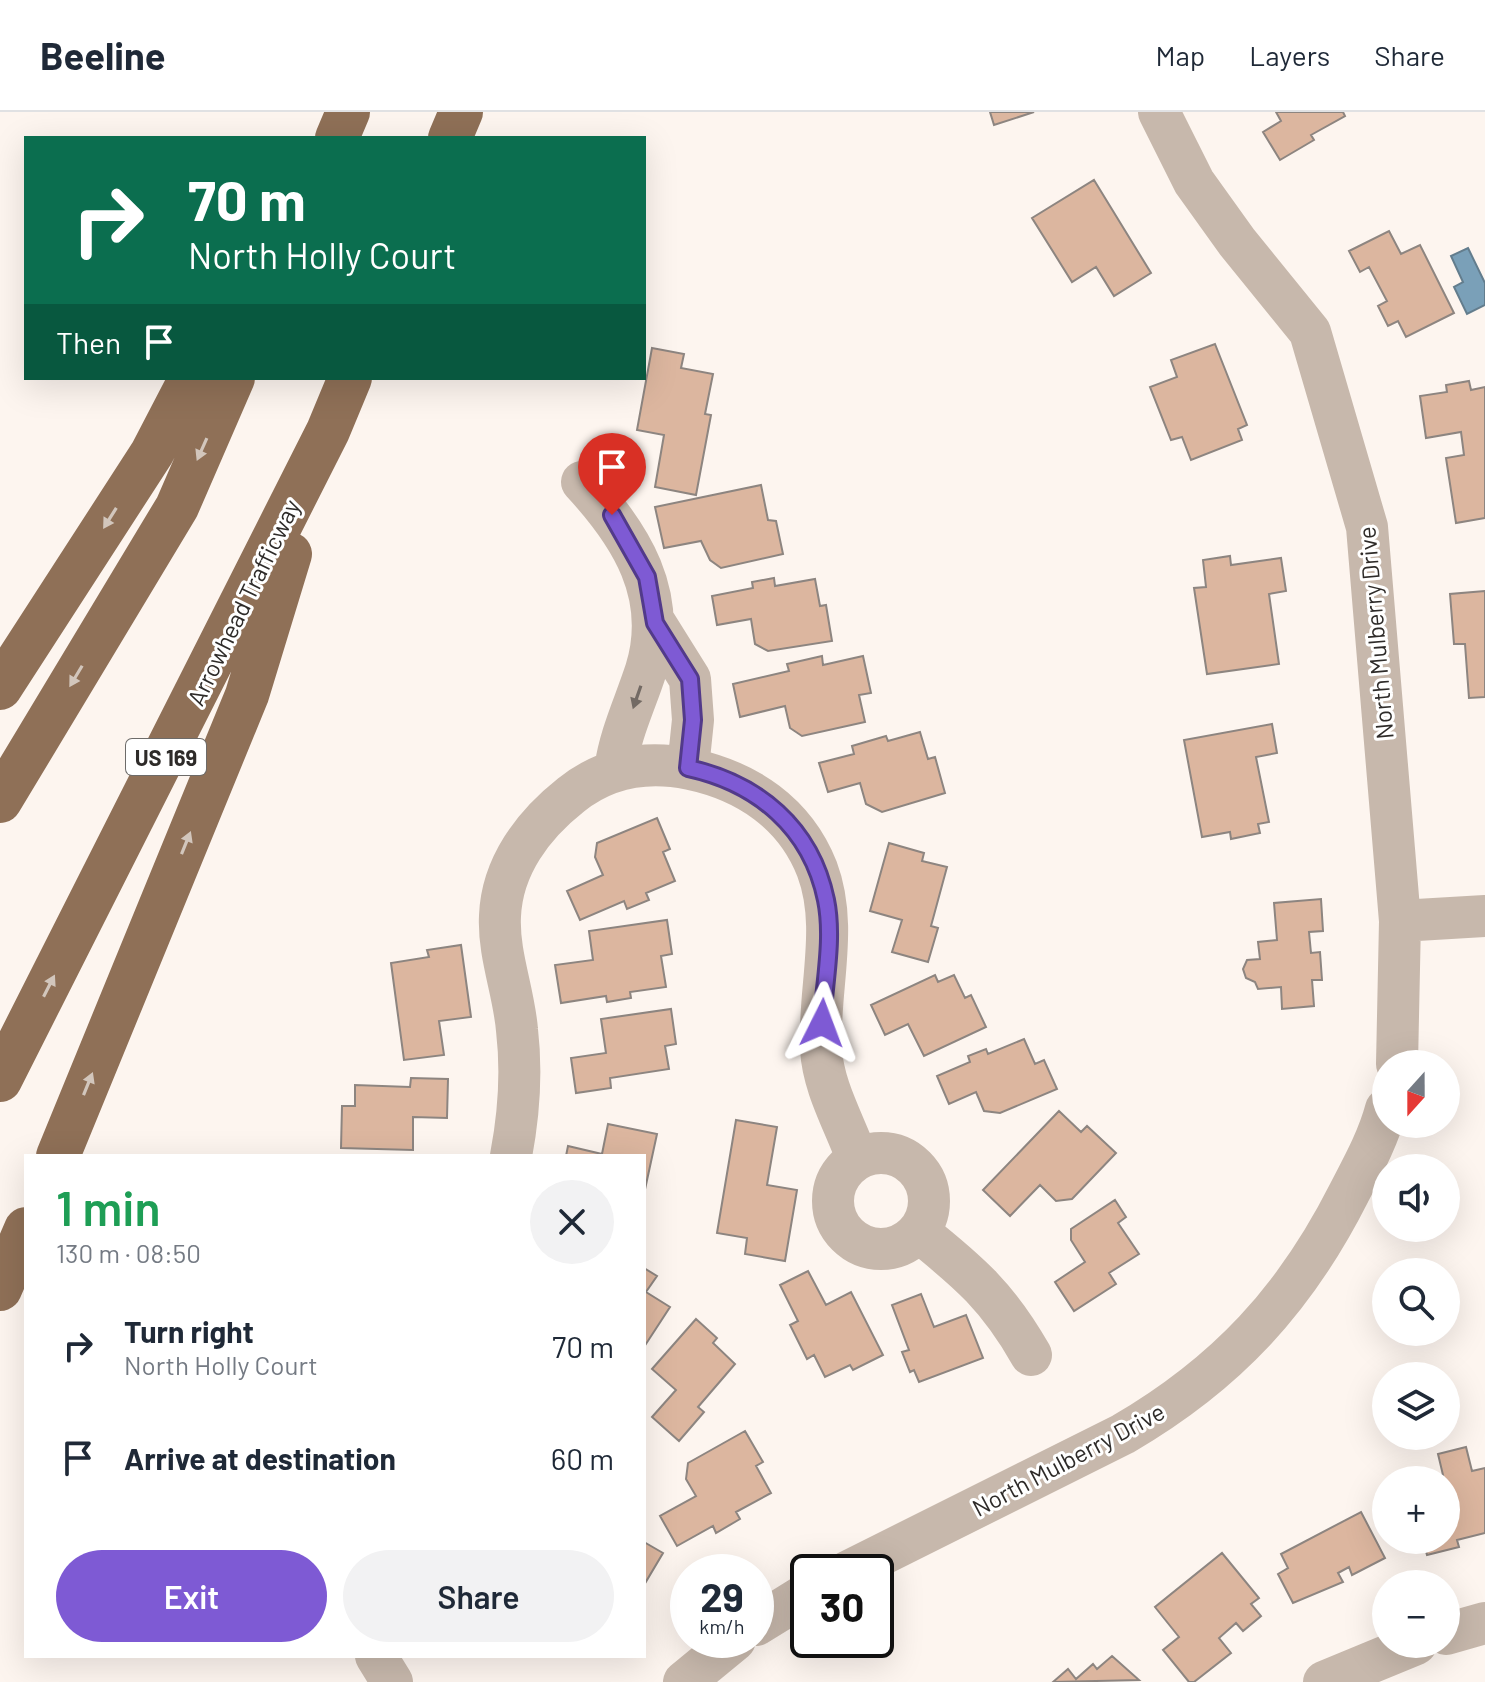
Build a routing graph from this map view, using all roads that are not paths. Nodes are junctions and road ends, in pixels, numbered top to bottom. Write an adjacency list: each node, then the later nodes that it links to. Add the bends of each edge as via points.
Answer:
1 (348, 112): 4 (highway)
2 (461, 112): 5 (highway)
3 (1159, 112): 17 (street, North Mulberry Drive, via 1194,182 1310,332 1367,527)
4 (338, 136)
5 (451, 136)
6 (190, 380): 12 (highway, one-way to 12, via 152,453)
7 (232, 380): 15 (highway, one-way to 15, via 177,507)
8 (349, 380): 9 (highway, Arrowhead Trafficway / US 169)
9 (328, 431): 19 (highway, Arrowhead Trafficway / US 169, one-way to 9); 21 (highway, one-way to 9, via 247,695)
10 (582, 482): 11 (street, via 629,540 647,577)
11 (655, 623): 13 (street, via 690,679); 14 (street, one-way to 14, via 648,665 620,736)
12 (0, 688)
13 (688, 768): 14 (street, via 667,764); 23 (street, via 720,775 763,798 785,817 816,868 826,902 821,1051 830,1093)
14 (615, 770): 22 (street, via 586,783 540,823 520,849 506,881 500,917 520,1071)
15 (0, 801)
16 (1485, 916): 17 (street)
17 (1400, 921): 18 (street, North Mulberry Drive)
18 (1397, 1050)
19 (0, 1080)
20 (1374, 1138): 28 (street, North Mulberry Drive, via 1316,1254 1289,1295 1218,1368 1123,1434)
21 (59, 1154)
22 (511, 1154)
23 (857, 1158): 24 (street, via 879,1152 901,1156 918,1170 929,1190 928,1213); 24 (street, via 841,1172 832,1192 833,1213 843,1232 860,1245 880,1250 901,1245)
24 (919, 1232): 27 (street, via 980,1281)
25 (24, 1234): 26 (highway)
26 (0, 1289)
27 (1031, 1355)
28 (883, 1554)
29 (1485, 1623): 30 (street)
30 (1460, 1630)
31 (713, 1658): 33 (street)
32 (1382, 1658): 34 (street)
33 (684, 1682)
34 (1324, 1682)

